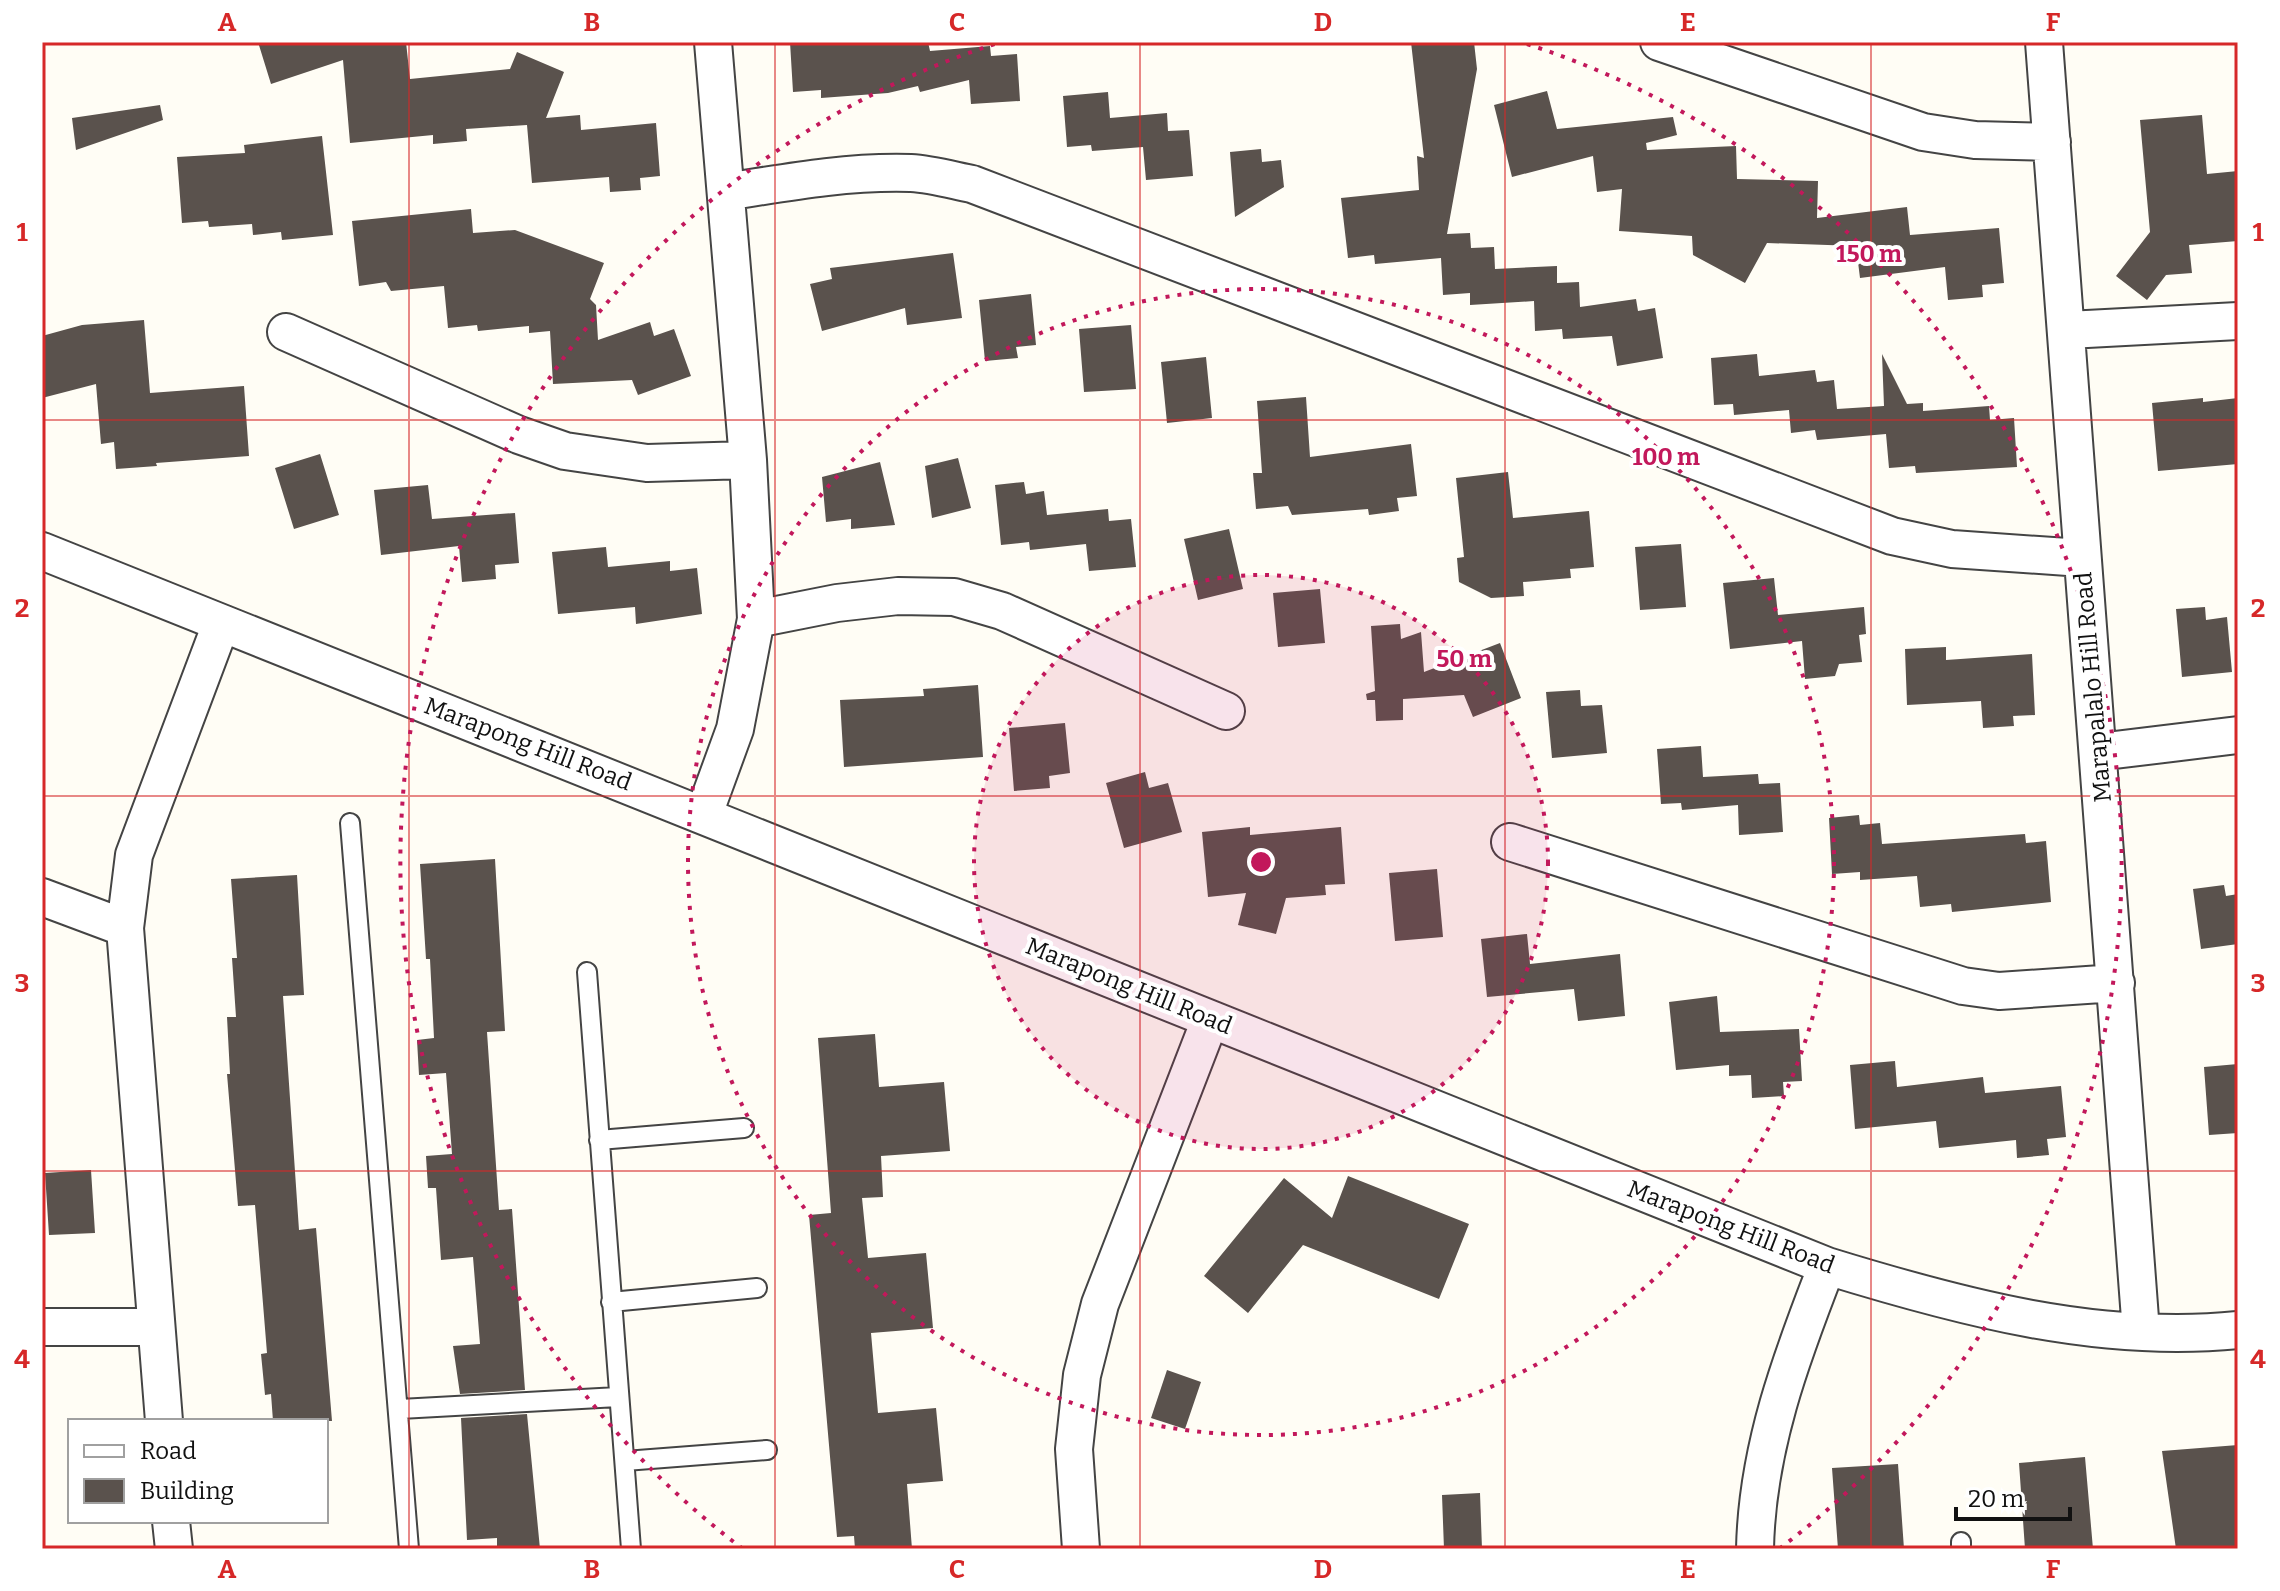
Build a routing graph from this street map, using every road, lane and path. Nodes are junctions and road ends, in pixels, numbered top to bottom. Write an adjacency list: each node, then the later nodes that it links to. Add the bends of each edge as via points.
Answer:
1 (713, 42): 5 (street)
2 (1659, 42): 4 (street, via 1923,132)
3 (2044, 42): 4 (street, Marapalalo Hill Road)
4 (2052, 142): 7 (street, Marapalalo Hill Road)
5 (726, 192): 9 (street); 11 (street, via 870,173 915,173 972,184 1892,536 1952,549)
6 (2238, 321): 7 (street)
7 (2068, 330): 11 (street, Marapalalo Hill Road)
8 (286, 332): 9 (street, via 565,451 647,463)
9 (748, 460): 12 (street)
10 (42, 551): 13 (street, Marapong Hill Road)
11 (2082, 558): 16 (street, Marapalalo Hill Road)
12 (756, 619): 14 (street, via 867,600 954,597 1002,611); 17 (street, via 735,729)
13 (221, 624): 17 (street, Marapong Hill Road); 21 (street, via 134,855)
14 (1226, 711)
15 (2238, 735): 16 (street)
16 (2098, 752): 23 (street, Marapalalo Hill Road)
17 (704, 814): 24 (street, Marapong Hill Road)
18 (350, 823): 35 (lane)
19 (1510, 842): 23 (street, via 1963,986 2024,990)
20 (42, 897): 21 (street)
21 (125, 928): 31 (street)
22 (587, 972): 26 (lane)
23 (2116, 983): 33 (street, Marapalalo Hill Road)
24 (1210, 1020): 27 (street, Marapong Hill Road); 43 (street, via 1100,1304 1082,1375 1074,1449)
25 (744, 1128): 26 (lane)
26 (599, 1140): 29 (lane)
27 (1827, 1266): 33 (street, Marapong Hill Road, via 2030,1320); 44 (street, via 1770,1429 1755,1512)
28 (757, 1288): 29 (lane)
29 (611, 1302): 34 (lane)
30 (42, 1327): 31 (street)
31 (156, 1327): 36 (street)
32 (2238, 1330): 33 (street, Marapong Hill Road)
33 (2141, 1332)
34 (618, 1397): 35 (lane); 38 (lane)
35 (400, 1409): 41 (lane)
36 (164, 1419)
37 (767, 1450): 38 (lane)
38 (625, 1461): 42 (lane)
39 (171, 1523): 40 (street)
40 (174, 1549)
41 (409, 1549)
42 (631, 1549)
43 (1081, 1549)
44 (1755, 1549)

